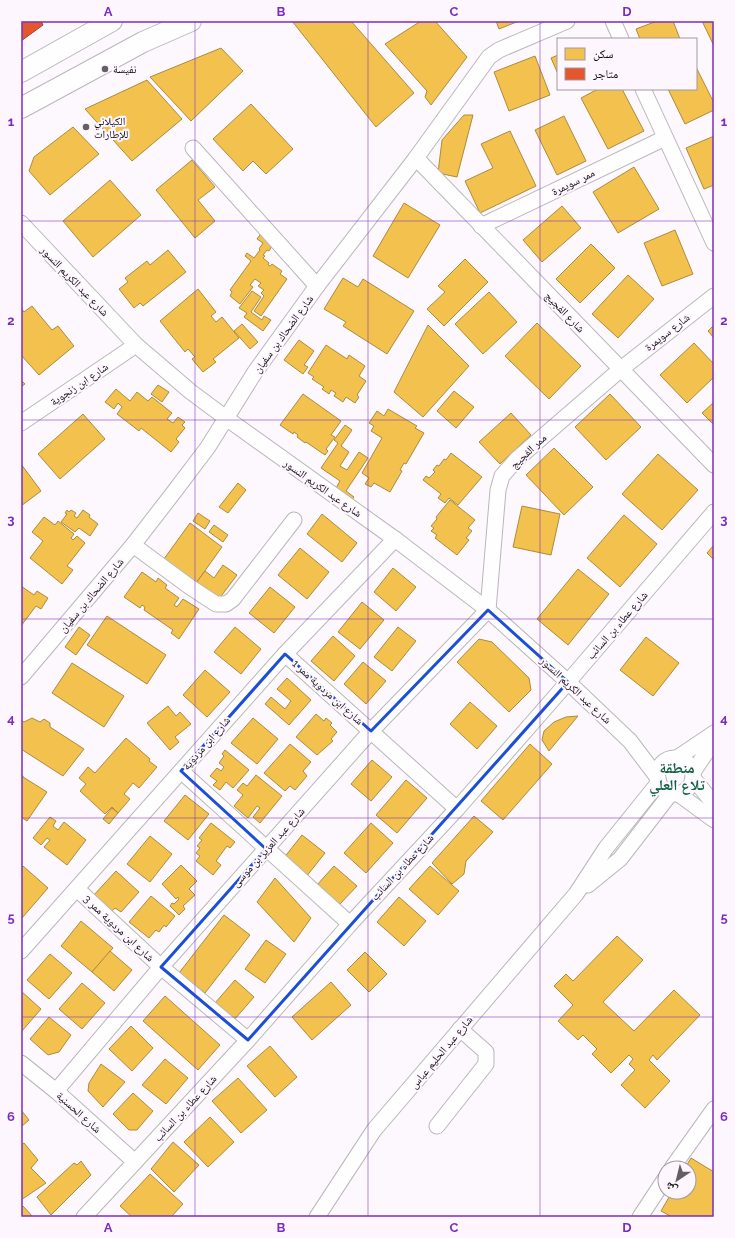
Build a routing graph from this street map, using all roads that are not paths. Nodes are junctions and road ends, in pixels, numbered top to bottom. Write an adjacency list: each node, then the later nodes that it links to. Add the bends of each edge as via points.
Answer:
1 (112, 21): 6 (main road)
2 (191, 21): 8 (main road, via 143,42)
3 (567, 21): 11 (street, شارع الضحاك بن سفيان, via 499,50 489,57)
4 (613, 21): 5 (street)
5 (621, 38)
6 (21, 72)
7 (643, 90): 9 (street)
8 (21, 108)
9 (665, 138): 13 (street, ممر سويمرة); 14 (street)
10 (193, 148): 15 (street)
11 (416, 158): 13 (street, شارع الفجيج); 15 (street, شارع الضحاك بن سفيان)
12 (22, 225): 17 (street, شارع عبد الكريم النسور)
13 (481, 226): 18 (street, شارع الفجيج)
14 (714, 243)
15 (318, 286): 19 (street, شارع الضحاك بن سفيان, via 255,372)
16 (714, 296): 18 (street, شارع سويمرة)
17 (136, 345): 19 (street, شارع عبد الكريم النسور); 20 (street, شارع ابن زنجوية)
18 (621, 369): 21 (street, شارع الفجيج); 26 (street, ممر الفجيج, via 517,459 502,476 498,490)
19 (226, 418): 24 (street, شارع عبد الكريم النسور); 25 (street, شارع الضحاك بن سفيان, via 200,458)
20 (21, 423)
21 (714, 465)
22 (714, 512): 29 (street, شارع عطاء بن السائب)
23 (294, 520): 25 (street, via 233,599 223,605 216,604 194,590)
24 (395, 539): 26 (street, شارع عبد الكريم النسور); 27 (street, شارع ابن مردوية)
25 (133, 545): 28 (street, شارع الضحاك بن سفيان)
26 (488, 610): 29 (street, شارع عبد الكريم النسور); 30 (street, شارع عبد العزيز بن موسى)
27 (285, 654): 30 (street, شارع ابن مردوية ممر 1); 35 (street, شارع ابن مردوية)
28 (21, 677)
29 (568, 682): 32 (street, شارع عبد الكريم النسور); 40 (street, شارع عطاء بن السائب)
30 (371, 731): 40 (street, شارع ابن مردوية ممر 1); 42 (street, شارع عبد العزيز بن موسى)
31 (714, 733): 34 (street)
32 (630, 741): 34 (street, شارع عبد الكريم النسور); 37 (street, شارع عبد الكريم النسور)
33 (714, 741): 36 (street)
34 (672, 759): 36 (street, via 688,762); 37 (street, via 659,768)
35 (181, 771): 42 (street); 43 (street, شارع ابن مردوية)
36 (693, 775): 38 (street, via 688,788 683,792); 39 (street)
37 (658, 780): 38 (street, via 662,787); 44 (street, شارع عبد الحليم عباس, via 606,848)
38 (674, 793): 41 (street); 44 (street, شارع عبد الحليم عباس, via 620,859)
39 (714, 804)
40 (456, 809): 45 (street, شارع عطاء بن السائب)
41 (714, 820)
42 (266, 849): 45 (street); 47 (street, شارع عبد العزيز بن موسى)
43 (78, 889): 46 (street, شارع ابن مردوية); 47 (street, شارع ابن مردوية ممر 3)
44 (576, 894): 48 (street, شارع عبد الحليم عباس)
45 (350, 924): 49 (street, شارع عطاء بن السائب)
46 (21, 951)
47 (161, 967): 49 (street, شارع ابن مردوية ممر 3); 51 (street, شارع عبد العزيز بن موسى)
48 (460, 1029): 53 (street, via 486,1052 486,1064); 58 (street, شارع عبد الحليم عباس, via 374,1130)
49 (248, 1040): 55 (street, شارع عطاء بن السائب)
50 (21, 1063): 51 (street, شارع الحسنية)
51 (56, 1091): 55 (street, شارع الحسنية)
52 (714, 1109): 54 (street)
53 (437, 1126)
54 (678, 1160)
55 (135, 1162): 57 (street, شارع عطاء بن السائب)
56 (657, 1191): 59 (street)
57 (84, 1217)
58 (317, 1217)
59 (640, 1217)

